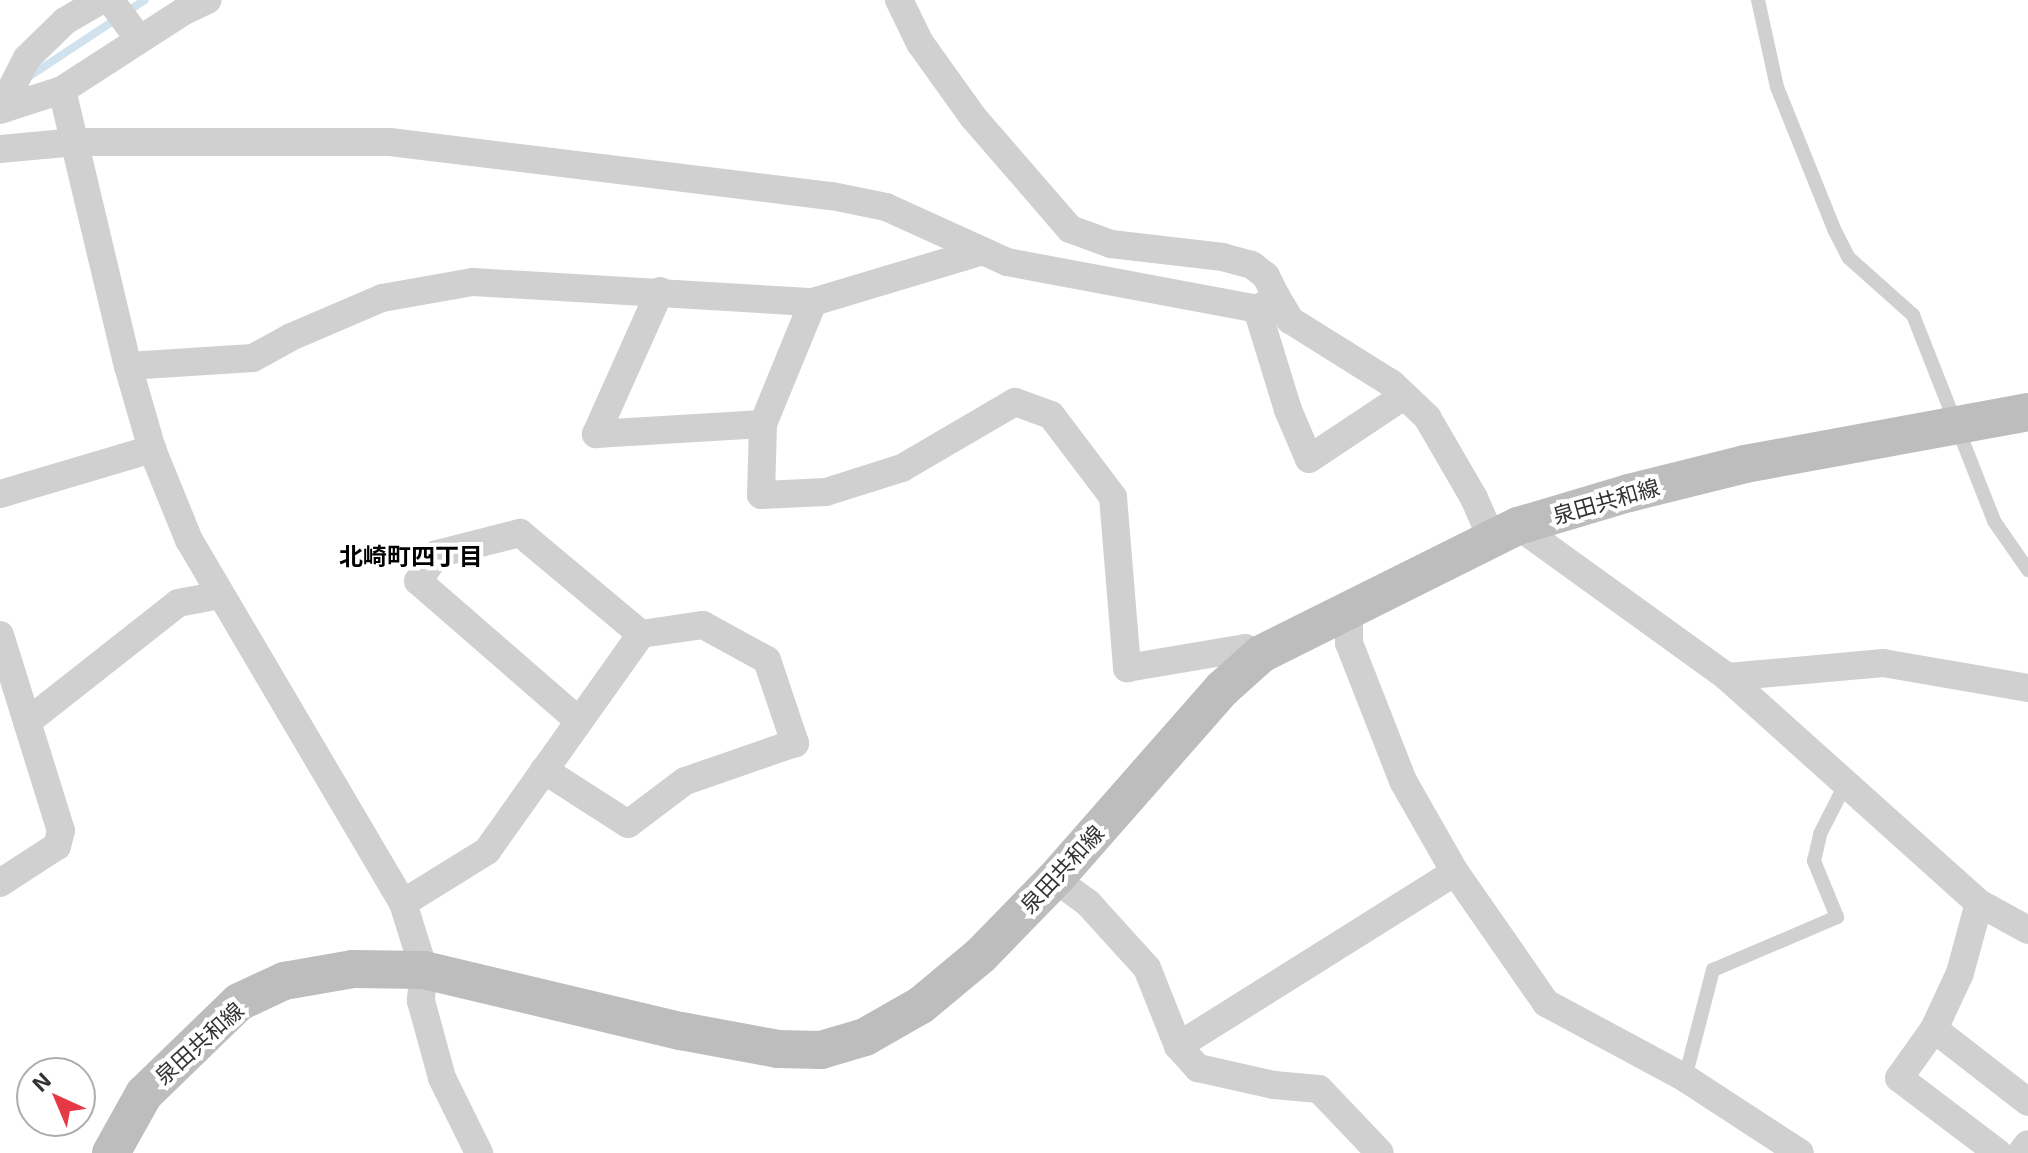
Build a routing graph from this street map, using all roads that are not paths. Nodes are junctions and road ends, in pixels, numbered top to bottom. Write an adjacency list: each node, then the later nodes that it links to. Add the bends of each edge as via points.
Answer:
1 (101, 0): 8 (street, via 65,21 27,58)
2 (110, 0): 6 (street)
3 (208, 0): 6 (street)
4 (899, 0): 14 (street, via 920,43 973,117 1070,229 1111,244 1252,265 1266,276)
5 (1758, 0): 19 (lane, via 1777,87 1835,231 1849,258 1913,315)
6 (139, 39): 7 (street)
7 (62, 90): 8 (street); 9 (street)
8 (1, 110)
9 (76, 142): 10 (street); 11 (street, via 390,142 832,196 886,207); 15 (street)
10 (0, 149)
11 (983, 251): 13 (street); 14 (street, via 1007,262)
12 (660, 291): 13 (street); 15 (street, via 473,282 382,298 253,358); 18 (street, via 596,434)
13 (813, 302): 18 (street)
14 (1267, 303): 16 (street); 16 (street, via 1288,410 1309,459)
15 (128, 366): 20 (street)
16 (1404, 396): 22 (street, via 1427,417 1474,498)
17 (2028, 412): 19 (main road, 泉田共和線)
18 (763, 424): 28 (street, via 761,495 826,492 902,468 1015,402 1051,415 1113,497 1127,668 1245,648)
19 (1956, 424): 22 (main road, 泉田共和線, via 1745,464); 23 (lane, via 1994,521)
20 (152, 449): 21 (street); 24 (street, via 189,540)
21 (0, 494)
22 (1505, 531): 25 (main road, 泉田共和線); 29 (street)
23 (2028, 570)
24 (220, 595): 32 (street, via 178,603); 38 (street)
25 (1349, 613): 28 (main road, 泉田共和線); 35 (street, via 1349,643 1403,781)
26 (641, 634): 31 (street); 31 (street, via 520,533 437,554 418,581); 33 (street, via 703,625 767,660 795,743 685,781 628,824)
27 (0, 635): 32 (street)
28 (1261, 654): 36 (main road, 泉田共和線, via 1222,689)
29 (1727, 677): 30 (street, via 1883,663); 34 (street)
30 (2028, 688)
31 (579, 721): 33 (street)
32 (27, 722): 37 (street, via 61,831 57,846)
33 (544, 770): 38 (street, via 487,851)
34 (1845, 785): 39 (street); 44 (lane, via 1820,834 1814,861 1837,917 1713,970)
35 (1455, 872): 43 (street); 44 (street, via 1546,1003)
36 (1055, 879): 41 (main road, 泉田共和線, via 981,955 921,1005 865,1037 821,1050 778,1049 681,1031); 43 (street, via 1088,903 1147,968)
37 (0, 883)
38 (403, 903): 41 (street)
39 (1979, 903): 40 (street); 42 (street, via 1960,973)
40 (2028, 930)
41 (424, 970): 47 (main road, 泉田共和線, via 353,969 298,978 239,1002 144,1094); 48 (street, via 421,1001 442,1078)
42 (1934, 1029): 45 (street); 51 (street, via 1899,1078)
43 (1178, 1046): 49 (street, via 1198,1068 1319,1089)
44 (1685, 1078): 50 (street)
45 (2028, 1102)
46 (2028, 1144): 52 (street)
47 (111, 1153)
48 (479, 1153)
49 (1380, 1153)
50 (1800, 1153)
51 (1998, 1153)
52 (2021, 1153)

